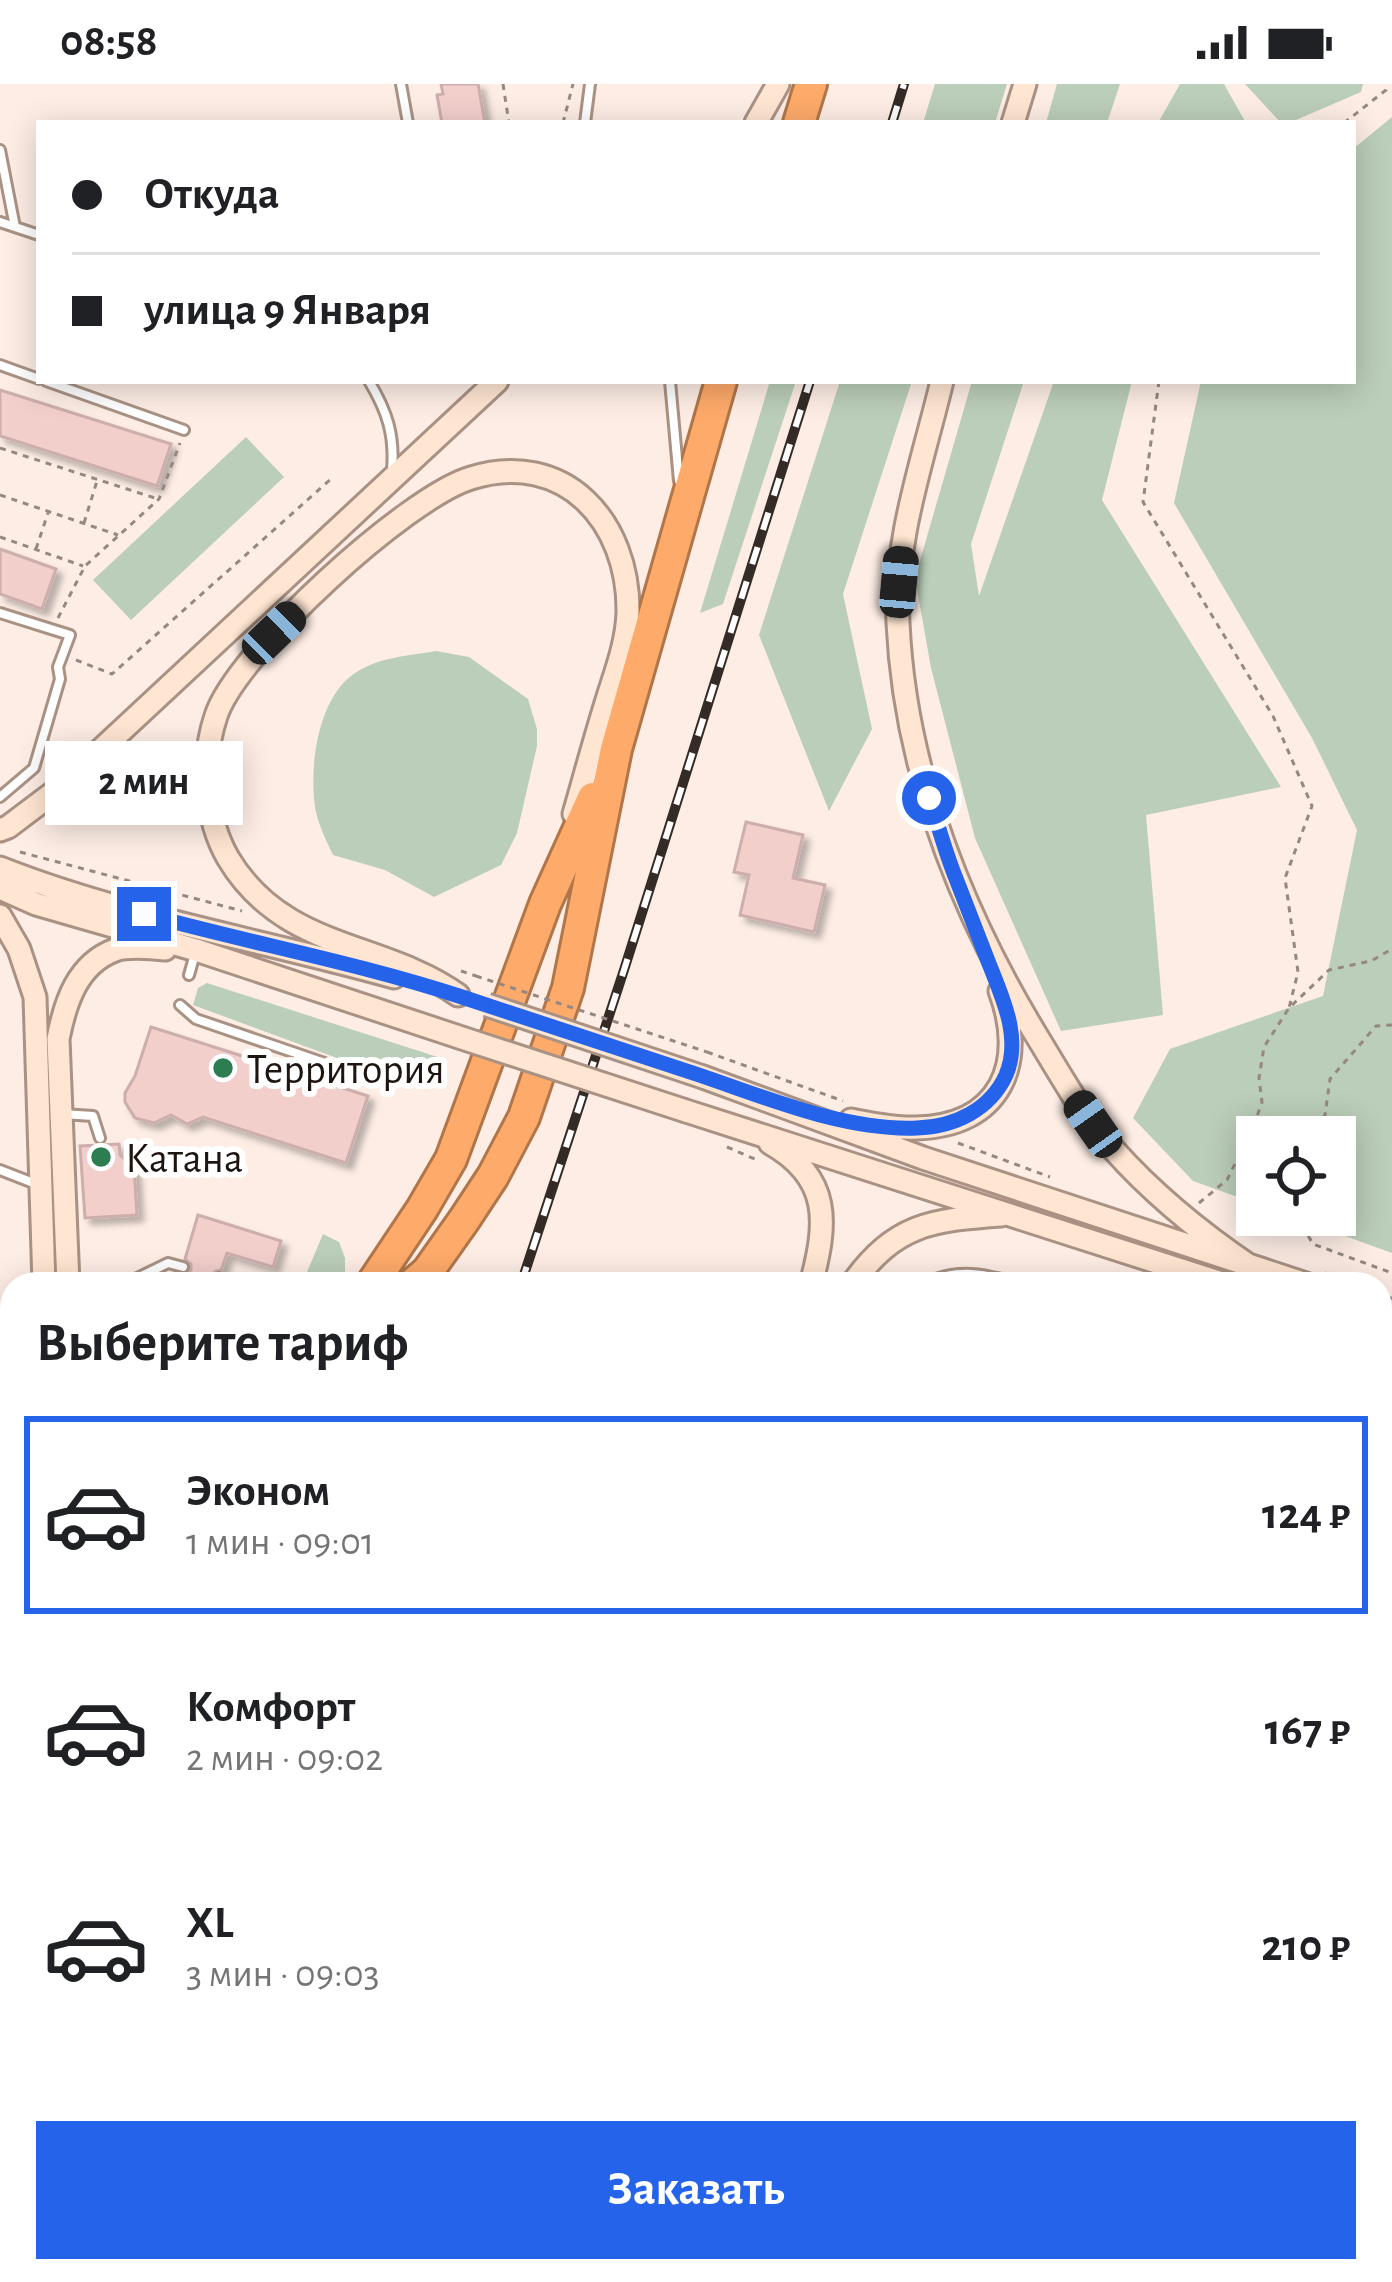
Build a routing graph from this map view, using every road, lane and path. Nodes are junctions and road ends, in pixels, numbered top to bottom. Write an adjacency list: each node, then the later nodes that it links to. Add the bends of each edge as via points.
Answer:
1 (401, 84): 9 (lane)
2 (503, 84): 10 (path)
3 (573, 84): 11 (path)
4 (590, 84): 12 (lane)
5 (778, 84): 13 (main road)
6 (811, 84): 14 (highway)
7 (1025, 84): 15 (main road)
8 (1388, 84): 16 (path)
9 (407, 120)
10 (509, 120)
11 (564, 120)
12 (585, 120)
13 (758, 120)
14 (800, 120)
15 (1013, 120)
16 (1348, 120)
17 (0, 150): 19 (lane)
18 (0, 222): 19 (lane)
19 (15, 227): 20 (lane)
20 (36, 233)
21 (0, 365): 22 (lane)
22 (36, 378)
23 (53, 384): 32 (lane)
24 (371, 384): 36 (lane, via 388,415)
25 (475, 384): 31 (lane)
26 (494, 384): 31 (main road)
27 (670, 384): 40 (lane)
28 (720, 384): 40 (highway)
29 (941, 384): 56 (main road, via 902,546 898,622 921,770)
30 (1160, 384): 63 (path, via 1143,502 1273,716 1312,806 1285,878 1298,972)
31 (461, 415): 36 (main road)
32 (184, 430): 38 (path)
33 (0, 448): 35 (path)
34 (331, 478): 48 (path, via 112,674)
35 (98, 479): 38 (path); 41 (path)
36 (391, 479): 51 (main road, via 61,787)
37 (0, 495): 39 (path)
38 (159, 499): 42 (path)
39 (49, 512): 41 (path); 44 (path)
40 (682, 517): 49 (highway)
41 (84, 524): 42 (path)
42 (118, 535): 45 (path)
43 (0, 537): 44 (path)
44 (36, 549): 45 (path)
45 (85, 566): 47 (path)
46 (0, 613): 47 (lane)
47 (52, 629): 48 (lane, via 70,635)
48 (63, 654): 50 (lane, via 34,768)
49 (616, 749): 54 (highway); 88 (highway, via 568,988 524,1117)
50 (0, 797)
51 (0, 830)
52 (0, 868): 61 (main road)
53 (0, 888): 58 (main road)
54 (545, 904): 61 (main road, via 623,652 626,585 596,509 544,476 514,472 445,488 345,566 228,688 208,758 214,826 256,891 307,931 432,976); 87 (highway, via 451,1159)
55 (0, 916): 77 (main road, via 35,997)
56 (973, 917): 70 (main road, via 1011,1025 1012,1054 983,1106); 78 (main road, via 1073,1097)
57 (1392, 949): 63 (path, via 1328,970)
58 (196, 950): 59 (lane); 68 (main road, via 117,949 86,968 65,1004 58,1039); 71 (main road, bridge)
59 (189, 976)
60 (476, 976): 66 (path, bridge)
61 (458, 995): 67 (main road, bridge)
62 (180, 1005): 65 (lane, via 196,1019)
63 (1289, 1008): 78 (path, via 1264,1047 1262,1102 1227,1180 1192,1208 1175,1195)
64 (1392, 1025): 69 (path, via 1376,1026 1330,1079)
65 (355, 1073)
66 (845, 1101)
67 (799, 1111): 70 (main road); 83 (main road)
68 (61, 1114): 72 (lane, via 92,1116); 85 (main road)
69 (1324, 1116)
70 (932, 1126): 76 (path, via 937,1135)
71 (743, 1129): 79 (main road); 89 (main road, via 787,1153 815,1187 824,1219)
72 (100, 1138)
73 (718, 1144): 74 (path)
74 (758, 1160)
75 (0, 1170): 77 (lane)
76 (1068, 1183)
77 (43, 1187): 84 (main road)
78 (1168, 1202): 83 (main road)
79 (1014, 1214): 81 (main road, via 914,1228); 92 (main road)
80 (1308, 1236): 94 (path)
81 (866, 1265): 90 (main road); 91 (path)
82 (183, 1267): 86 (lane, via 168,1263)
83 (1251, 1267): 93 (main road)
84 (44, 1272)
85 (68, 1272)
86 (150, 1272)
87 (380, 1272)
88 (427, 1272)
89 (814, 1272)
90 (861, 1272)
91 (880, 1272)
92 (1189, 1272)
93 (1281, 1272)
94 (1389, 1272)

